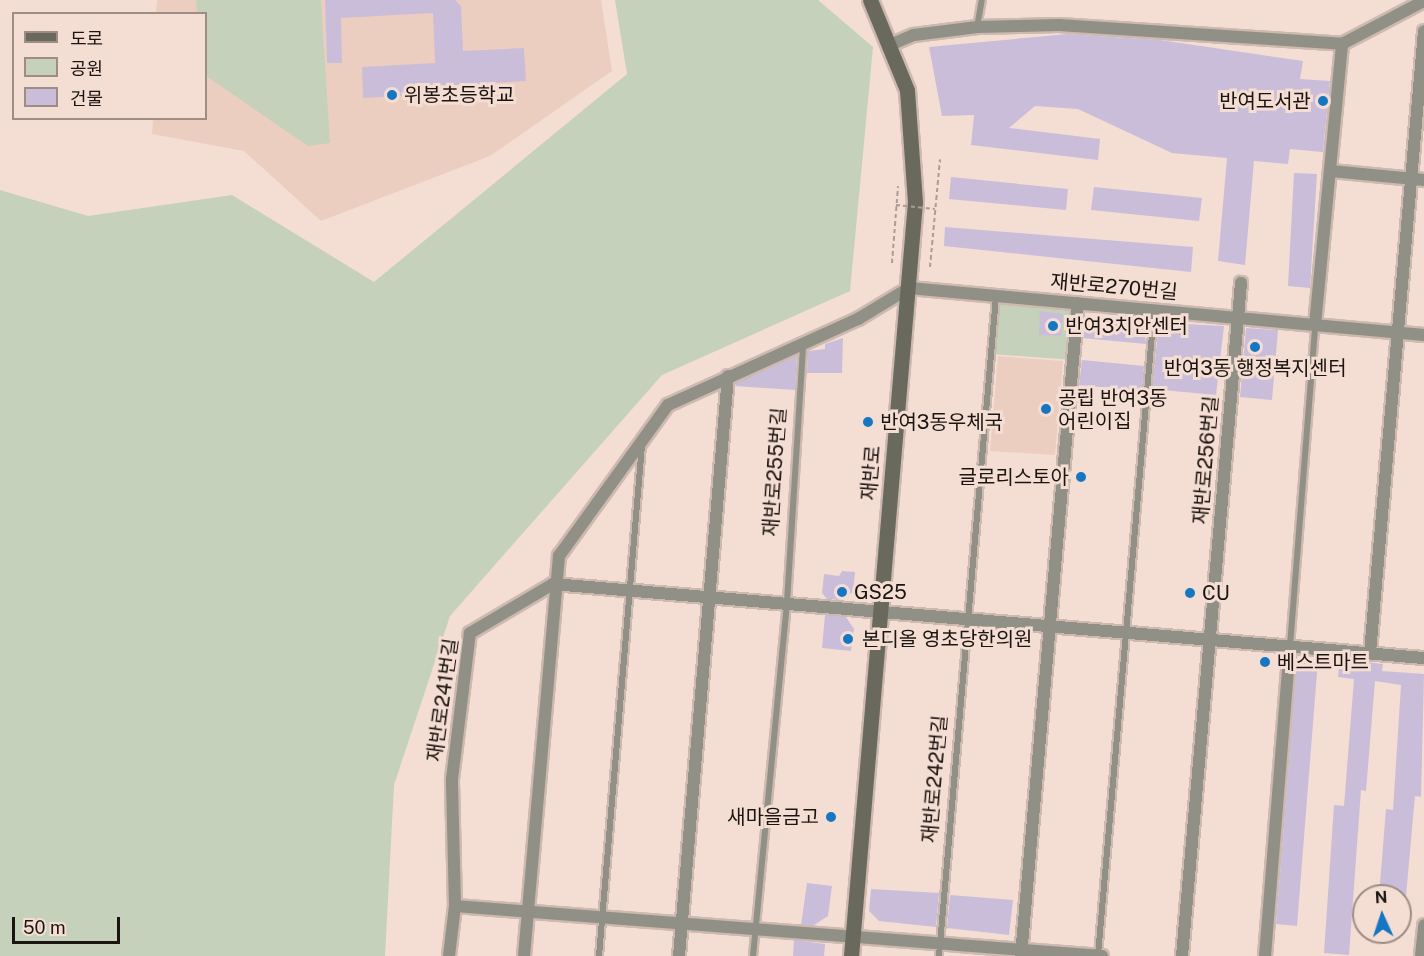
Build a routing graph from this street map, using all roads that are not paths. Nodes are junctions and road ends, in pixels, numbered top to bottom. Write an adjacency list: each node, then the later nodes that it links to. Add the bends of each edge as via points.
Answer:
1 (870, 0): 7 (main road, 재반로)
2 (982, 0): 4 (lane)
3 (1424, 1): 6 (street)
4 (977, 27): 6 (street, via 1059,25); 7 (street, via 914,35)
5 (1424, 31): 9 (street)
6 (1342, 44): 8 (street)
7 (890, 45): 11 (main road, 재반로, via 907,90 915,202)
8 (1332, 171): 9 (street); 16 (street)
9 (1419, 179): 17 (street)
10 (1241, 283): 15 (street, 재반로256번길)
11 (909, 288): 12 (street, 재반로270번길); 19 (street); 26 (main road, 재반로)
12 (996, 296): 13 (street, 재반로270번길); 27 (lane)
13 (1078, 303): 14 (street, 재반로270번길); 28 (street)
14 (1154, 311): 15 (street, 재반로270번길); 29 (lane)
15 (1238, 318): 16 (street, 재반로270번길); 30 (street, 재반로256번길)
16 (1315, 325): 17 (street, 재반로270번길); 31 (lane)
17 (1398, 333): 18 (street, 재반로270번길); 32 (street)
18 (1424, 335)
19 (803, 345): 20 (street); 25 (lane, 재반로255번길)
20 (728, 376): 21 (street, via 668,405); 24 (street)
21 (642, 441): 22 (street, via 559,556); 23 (lane)
22 (553, 584): 23 (street); 34 (street, 재반로241번길, via 470,633 452,779); 35 (street)
23 (630, 590): 24 (street); 36 (lane)
24 (712, 597): 25 (street); 37 (street)
25 (787, 602): 26 (street); 39 (lane)
26 (880, 609): 27 (street); 40 (main road, 재반로)
27 (968, 617): 28 (street); 42 (lane, 재반로242번길)
28 (1050, 625): 29 (street); 43 (street)
29 (1126, 632): 30 (street); 50 (lane)
30 (1211, 639): 31 (street); 51 (street)
31 (1290, 646): 32 (street); 52 (street)
32 (1370, 653): 33 (street)
33 (1424, 658)
34 (454, 906): 35 (street); 44 (street)
35 (528, 911): 36 (street); 45 (street)
36 (602, 917): 37 (street); 46 (lane)
37 (682, 923): 39 (street); 47 (street)
38 (1424, 925): 41 (street)
39 (755, 929): 40 (street); 48 (lane)
40 (853, 937): 42 (street); 49 (main road, 재반로)
41 (1423, 948)
42 (940, 950): 43 (street)
43 (1021, 953): 50 (street)
44 (449, 956)
45 (524, 956)
46 (599, 956)
47 (679, 956)
48 (753, 956)
49 (851, 956)
50 (1099, 956)
51 (1182, 956)
52 (1265, 956)

